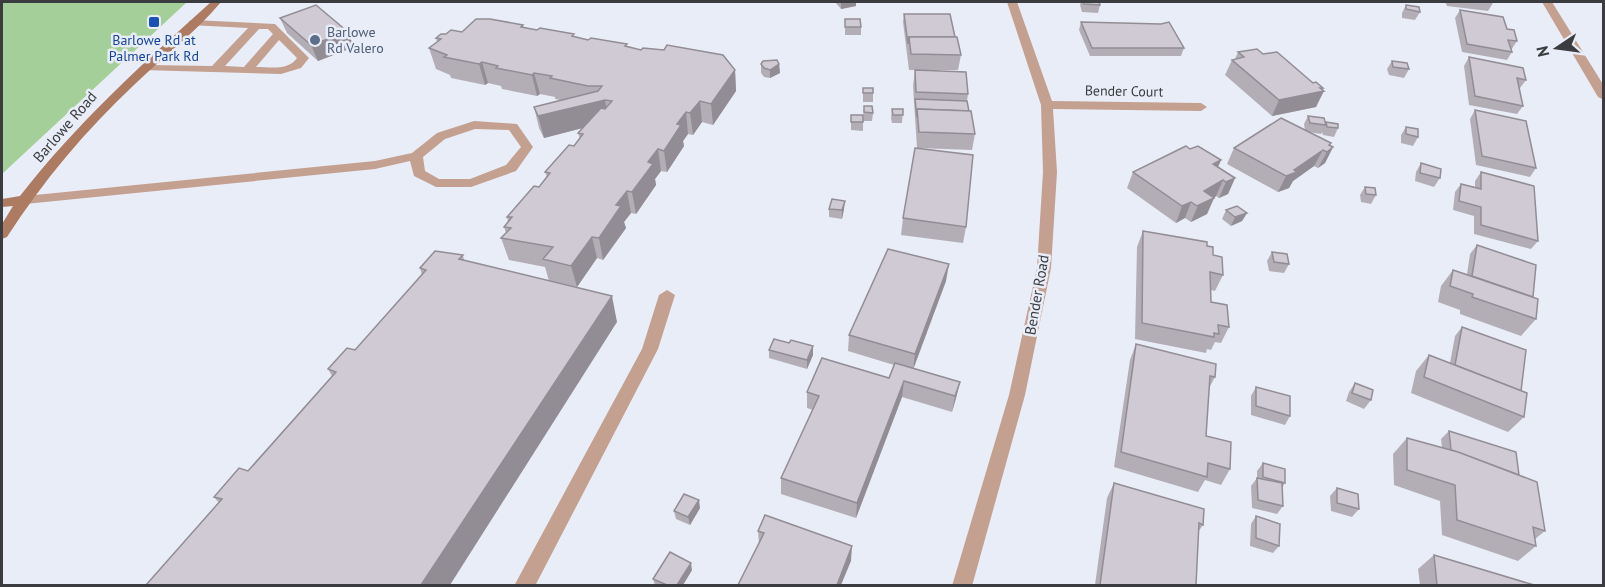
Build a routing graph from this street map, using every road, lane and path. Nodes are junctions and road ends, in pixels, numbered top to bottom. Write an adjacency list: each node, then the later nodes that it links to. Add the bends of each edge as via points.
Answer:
1 (216, 2): 4 (street, Barlowe Road)
2 (1012, 2): 11 (street, Bender Road)
3 (1547, 2): 10 (street)
4 (193, 24): 5 (street); 7 (street, Barlowe Road)
5 (256, 26): 6 (street, via 271,26); 8 (street)
6 (279, 34): 9 (street); 9 (street, via 303,58 297,66 281,72)
7 (146, 68): 8 (street); 14 (street, Barlowe Road, via 91,119)
8 (215, 70): 9 (street)
9 (246, 71)
10 (1604, 97)
11 (1047, 105): 12 (street, Bender Court); 19 (street, Bender Road, via 1050,172 1044,268 1017,395)
12 (1201, 107)
13 (416, 156): 13 (street, via 441,136 474,124 513,127 527,147 511,168 471,183 436,183 419,173); 14 (street, via 375,165)
14 (25, 200): 15 (street); 16 (street, Barlowe Road)
15 (2, 203)
16 (2, 234)
17 (667, 295): 18 (street, via 650,349)
18 (524, 585)
19 (962, 585)

